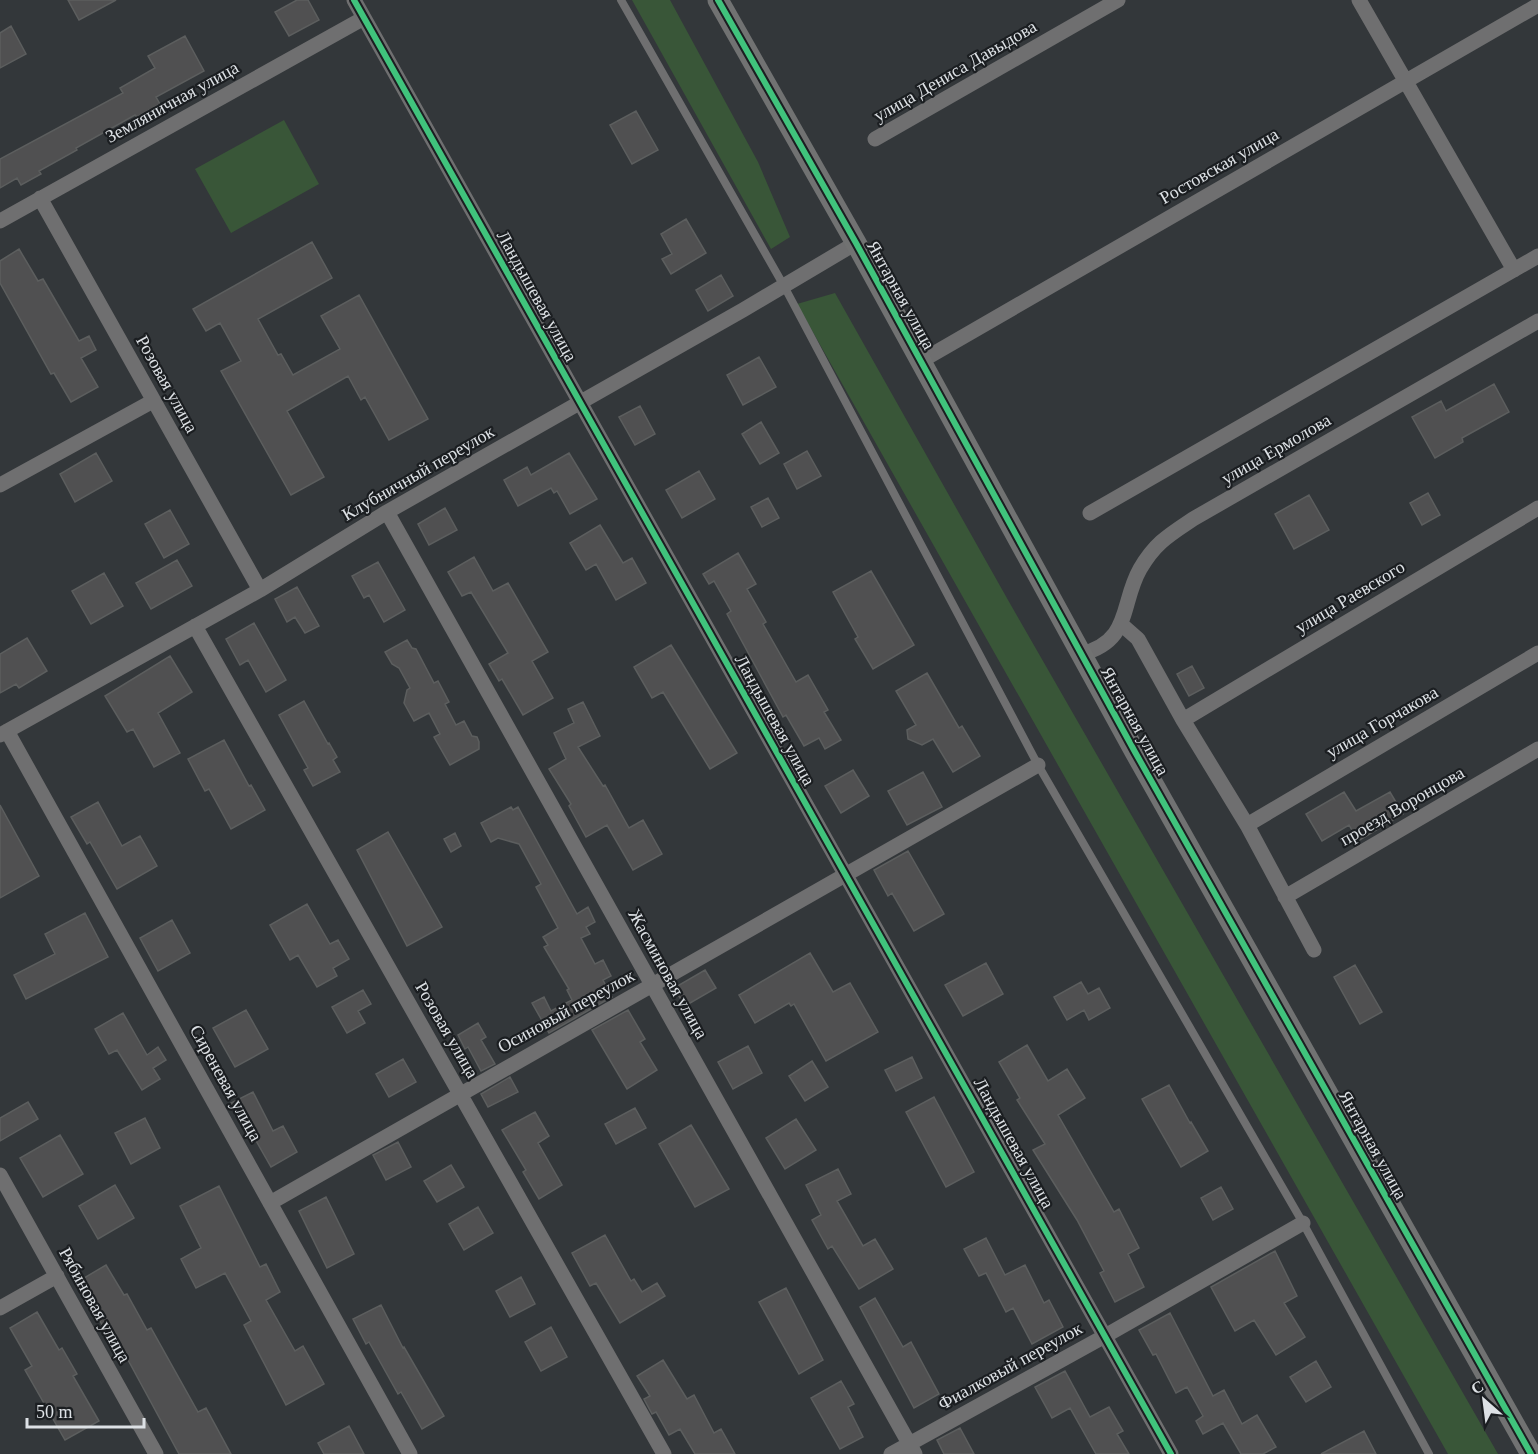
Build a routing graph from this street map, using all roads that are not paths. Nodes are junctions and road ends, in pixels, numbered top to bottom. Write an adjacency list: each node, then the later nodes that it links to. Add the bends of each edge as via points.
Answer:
1 (354, 0): 7 (street, Ландышевая улица)
2 (621, 0): 15 (lane)
3 (718, 0): 12 (street, Янтарная улица)
4 (1118, 0): 9 (street, улица Дениса Давыдова)
5 (1359, 0): 8 (street)
6 (1538, 5): 8 (street, Ростовская улица)
7 (364, 18): 10 (street, Земляничная улица); 19 (street, Ландышевая улица)
8 (1406, 81): 14 (street); 17 (street, Ростовская улица)
9 (875, 139)
10 (40, 198): 11 (street, Земляничная улица); 18 (street, Розовая улица)
11 (0, 221)
12 (856, 243): 15 (street, Клубничный переулок); 17 (street, Янтарная улица)
13 (1538, 256): 14 (street, улица Ермолова)
14 (1514, 270): 23 (street, улица Ермолова)
15 (784, 286): 19 (street, Клубничный переулок); 32 (lane)
16 (1538, 321): 25 (street, улица Ермолова, via 1193,519 1158,543 1139,570)
17 (921, 361): 28 (street, Янтарная улица)
18 (153, 400): 20 (street); 24 (street, Розовая улица)
19 (579, 402): 22 (street, Клубничный переулок); 34 (street, Ландышевая улица)
20 (0, 485)
21 (1538, 508): 29 (street, улица Раевского)
22 (387, 512): 24 (street, Клубничный переулок); 37 (street, Жасминовая улица)
23 (1090, 513)
24 (261, 590): 26 (street, Клубничный переулок)
25 (1121, 624): 28 (street, улица Ермолова, via 1104,645); 29 (street, via 1138,639)
26 (195, 626): 30 (street, Клубничный переулок); 38 (street, Розовая улица)
27 (1538, 653): 33 (street, улица Горчакова)
28 (1081, 654): 52 (street, Янтарная улица)
29 (1183, 720): 33 (street)
30 (4, 733): 40 (street, Сиреневая улица)
31 (1538, 749): 35 (street, проезд Воронцова)
32 (1038, 765): 34 (street, Осиновый переулок); 41 (lane)
33 (1247, 825): 35 (street)
34 (845, 874): 37 (street, Осиновый переулок); 44 (street, Ландышевая улица)
35 (1285, 897): 36 (street)
36 (1314, 950)
37 (652, 986): 38 (street, Осиновый переулок); 45 (street, Жасминовая улица)
38 (460, 1093): 40 (street, Осиновый переулок); 48 (street, Розовая улица)
39 (0, 1175): 42 (street, Рябиновая улица)
40 (270, 1203): 47 (street, Сиреневая улица)
41 (1303, 1222): 44 (street, Фиалковый переулок); 51 (lane)
42 (57, 1276): 43 (street); 46 (street, Рябиновая улица)
43 (0, 1308)
44 (1105, 1336): 45 (street, Фиалковый переулок); 50 (street, Ландышевая улица)
45 (912, 1449): 49 (street, Фиалковый переулок)
46 (156, 1454)
47 (410, 1454)
48 (664, 1454)
49 (891, 1454)
50 (1171, 1454)
51 (1430, 1454)
52 (1531, 1454)

